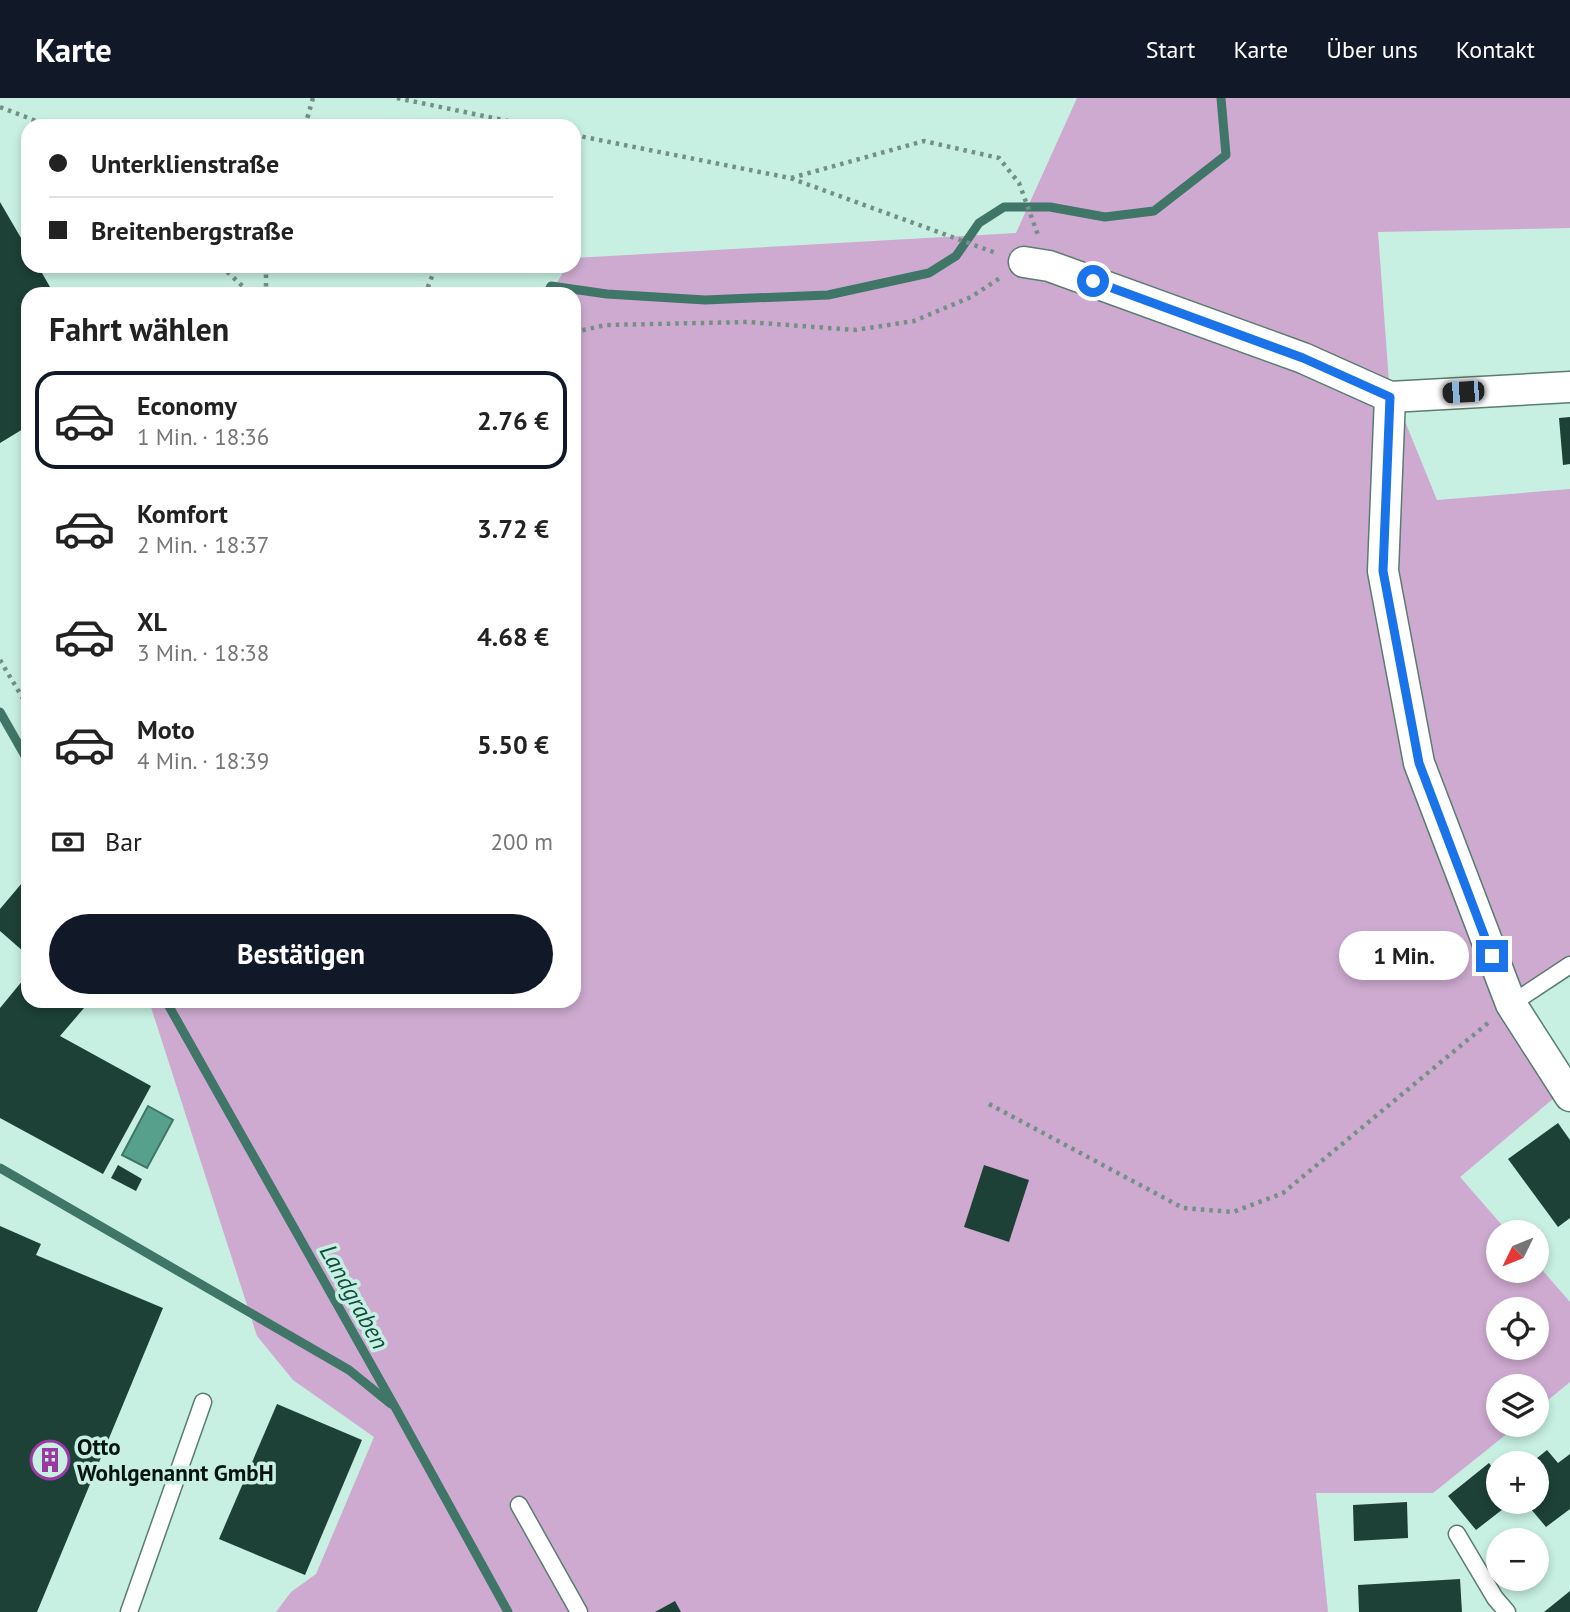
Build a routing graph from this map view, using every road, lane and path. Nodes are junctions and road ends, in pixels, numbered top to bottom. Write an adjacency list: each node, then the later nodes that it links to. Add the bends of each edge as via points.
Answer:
1 (313, 98): 6 (path)
2 (397, 98): 4 (path)
3 (0, 107): 5 (path)
4 (491, 118): 7 (path)
5 (31, 119)
6 (307, 119)
7 (496, 119)
8 (581, 136): 9 (path)
9 (790, 178): 10 (path); 11 (path, via 924,141 999,158 1019,183)
10 (989, 251)
11 (1033, 253): 14 (path, via 971,297 914,321 856,330 748,322 606,325); 16 (street, via 1049,265 1290,353)
12 (228, 273): 13 (path)
13 (244, 287)
14 (581, 330)
15 (1570, 387): 16 (street)
16 (1390, 397): 20 (street, via 1383,571 1419,763)
17 (0, 660): 18 (path)
18 (21, 695)
19 (1570, 965): 20 (lane)
20 (1511, 1004): 21 (street); 22 (path, via 1283,1193 1233,1212 1184,1208)
21 (1570, 1097)
22 (989, 1104)
23 (202, 1402): 26 (lane)
24 (519, 1505): 27 (lane)
25 (1457, 1534): 28 (lane)
26 (129, 1612)
27 (579, 1612)
28 (1507, 1612)

